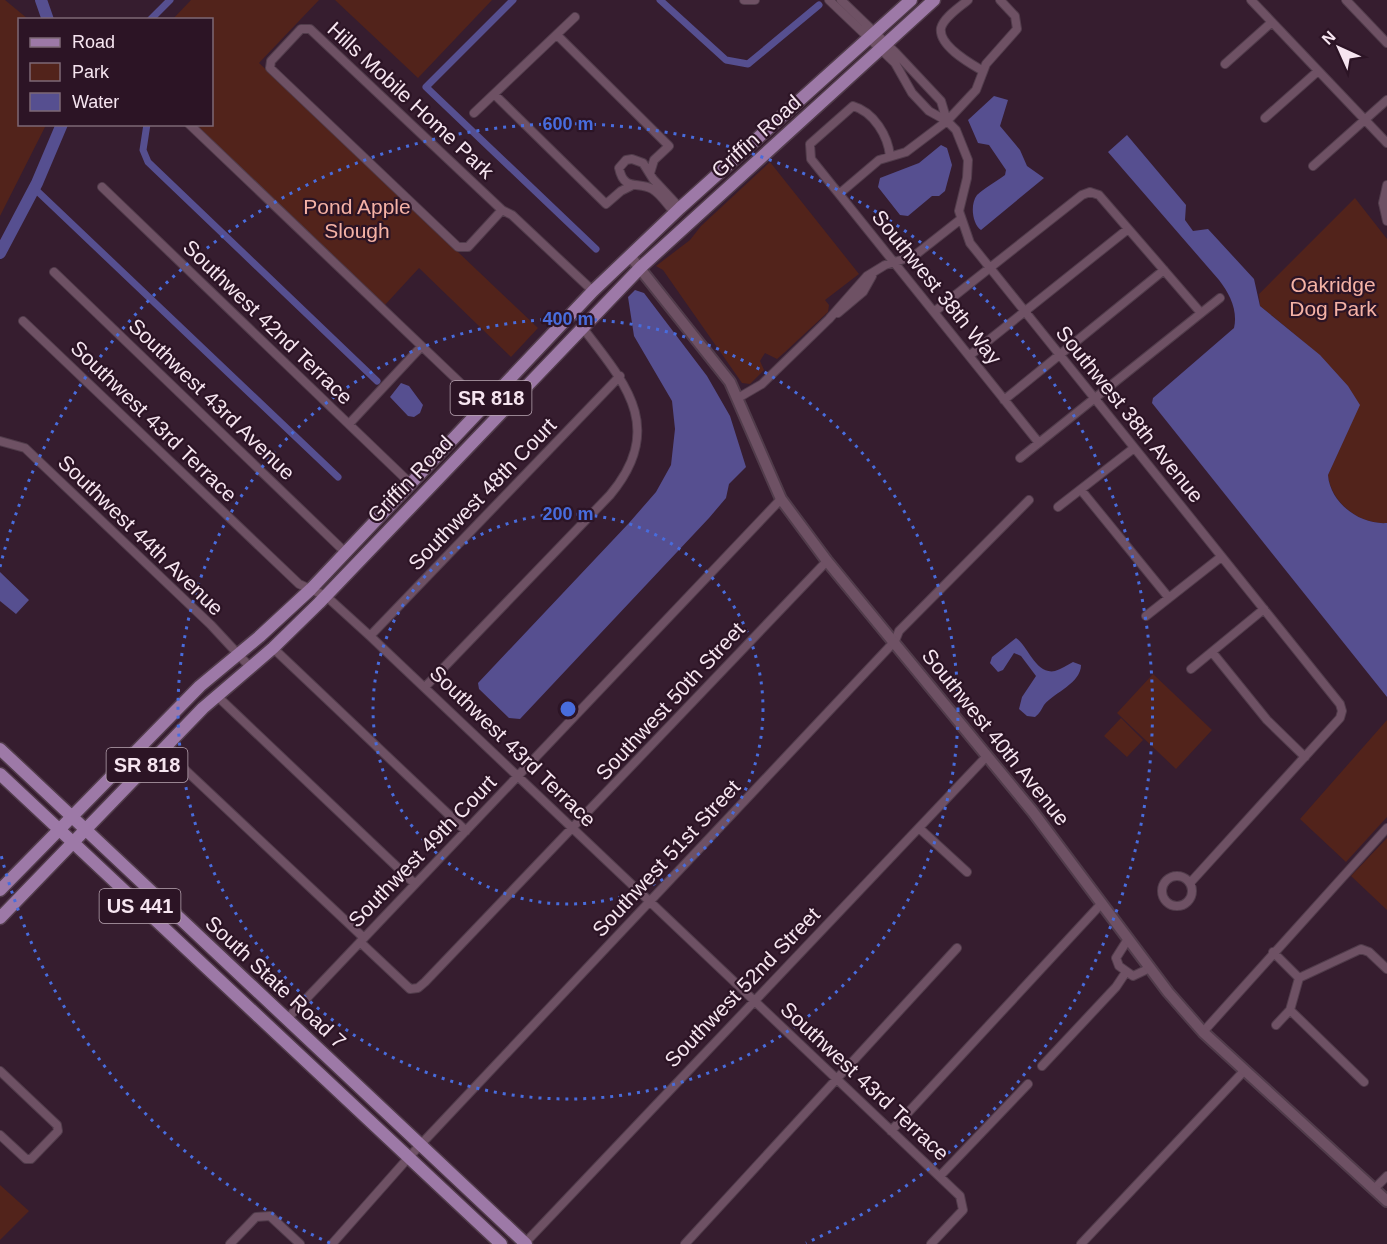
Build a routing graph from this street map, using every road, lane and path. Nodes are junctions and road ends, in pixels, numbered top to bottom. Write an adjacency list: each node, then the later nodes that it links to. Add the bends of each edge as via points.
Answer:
1 (745, 0): 2 (street)
2 (754, 0)
3 (829, 0): 14 (street)
4 (841, 0): 14 (street)
5 (911, 0): 14 (main road, Griffin Road / SR 818)
6 (934, 0): 16 (main road, Griffin Road / SR 818)
7 (968, 0): 18 (street, via 945,20 943,38 958,56)
8 (1000, 0): 18 (street, via 1015,16 1017,29 989,59)
9 (1251, 0): 12 (street)
10 (1346, 0): 15 (street)
11 (575, 17): 13 (street)
12 (1272, 22): 17 (street); 19 (street)
13 (557, 35): 20 (street); 29 (street, via 669,146)
14 (872, 35): 16 (street); 40 (main road, Griffin Road / SR 818)
15 (1387, 44)
16 (883, 46): 25 (street, via 941,102); 25 (street, via 912,93 929,111); 46 (main road, Griffin Road / SR 818)
17 (1225, 64)
18 (984, 71): 25 (street, via 976,90)
19 (1318, 71): 23 (street); 24 (street)
20 (494, 94): 22 (street); 37 (street, via 606,204)
21 (1387, 100): 24 (street)
22 (474, 113)
23 (1265, 118)
24 (1365, 120): 27 (street); 31 (street)
25 (947, 121): 28 (street, via 906,152); 41 (street, via 964,146 968,160 958,211)
26 (191, 126): 57 (street)
27 (1387, 143)
28 (890, 156): 38 (street, via 879,160); 38 (street, Southwest 38th Way, via 879,126 859,108 847,109 810,144 808,152)
29 (654, 160): 30 (street); 32 (street)
30 (639, 162): 32 (street); 33 (street, via 626,160 619,168)
31 (1313, 166)
32 (650, 173): 40 (street)
33 (622, 177): 35 (street); 37 (street)
34 (1387, 185): 42 (street, via 1383,203)
35 (632, 186): 37 (street); 40 (street, via 653,189)
36 (102, 187): 66 (street, Southwest 42nd Terrace)
37 (621, 191)
38 (839, 194): 45 (street, Southwest 38th Way)
39 (502, 210): 39 (street, Hills Mobile Home Park, via 468,247 458,247 270,68 271,61 301,29 310,29); 50 (street, Hills Mobile Home Park)
40 (678, 211): 44 (main road, Griffin Road / SR 818)
41 (960, 219): 45 (street, via 914,256); 47 (street, Southwest 38th Avenue, via 970,243)
42 (1387, 221)
43 (1128, 229): 47 (street, via 1099,195 1090,192); 48 (street); 53 (street)
44 (630, 256): 46 (street, Southwest 40th Avenue); 50 (main road, Griffin Road / SR 818)
45 (893, 262): 52 (street, Southwest 38th Way); 61 (street, via 845,298 829,319 762,384)
46 (641, 267): 56 (main road, Griffin Road / SR 818); 61 (street, Southwest 40th Avenue, via 717,364)
47 (990, 269): 52 (street); 53 (street, Southwest 38th Avenue)
48 (1164, 270): 54 (street); 59 (street)
49 (54, 272): 76 (street, Southwest 43rd Avenue)
50 (593, 291): 64 (main road, Griffin Road / SR 818)
51 (1220, 298): 54 (street)
52 (934, 312): 58 (street, Southwest 38th Way)
53 (1026, 312): 58 (street); 59 (street, Southwest 38th Avenue)
54 (1201, 313): 62 (street)
55 (23, 321): 79 (street, Southwest 43rd Terrace, via 300,584)
56 (582, 327): 60 (street); 65 (main road, Griffin Road / SR 818)
57 (421, 347): 64 (street); 66 (street)
58 (969, 356): 63 (street, Southwest 38th Way)
59 (1060, 356): 62 (street, Southwest 38th Avenue); 63 (street)
60 (620, 376): 84 (street, Southwest 48th Court); 91 (street, via 632,399 639,433 629,468 610,495)
61 (738, 398): 73 (street, Southwest 40th Avenue)
62 (1095, 399): 68 (street); 69 (street, Southwest 38th Avenue)
63 (1004, 400): 68 (street, Southwest 38th Way)
64 (484, 406): 65 (street); 71 (main road, Griffin Road / SR 818)
65 (496, 417): 80 (main road, Griffin Road / SR 818)
66 (349, 424): 71 (street, Southwest 42nd Terrace)
67 (0, 441): 88 (street, Southwest 44th Avenue, via 25,448)
68 (1040, 443): 70 (street)
69 (1134, 448): 72 (street); 77 (street, Southwest 38th Avenue)
70 (1020, 458)
71 (410, 483): 76 (main road, Griffin Road / SR 818)
72 (1081, 490): 75 (street); 81 (street)
73 (781, 499): 78 (street, Southwest 40th Avenue); 98 (street, Southwest 49th Court)
74 (1029, 500): 85 (street, Southwest 51st Street, via 899,631)
75 (1058, 507)
76 (345, 552): 79 (main road, Griffin Road / SR 818)
77 (1221, 557): 81 (street); 82 (street, Southwest 38th Avenue)
78 (827, 561): 85 (street, Southwest 40th Avenue); 100 (street, Southwest 50th Street)
79 (311, 589): 80 (street, Southwest 43rd Terrace); 88 (main road, Griffin Road / SR 818)
80 (326, 596): 84 (street, Southwest 43rd Terrace); 86 (main road, Griffin Road / SR 818)
81 (1168, 598): 83 (street)
82 (1264, 609): 87 (street); 96 (street, Southwest 38th Avenue, via 1342,711)
83 (1146, 616)
84 (370, 636): 91 (street, Southwest 43rd Terrace)
85 (895, 642): 95 (street, Southwest 40th Avenue); 111 (street, Southwest 51st Street)
86 (273, 648): 89 (main road, Griffin Road / SR 818); 105 (street)
87 (1212, 652): 90 (street); 96 (street, via 1267,720)
88 (238, 654): 89 (street, Southwest 44th Avenue); 99 (main road, Griffin Road / SR 818, via 180,706)
89 (250, 667): 92 (main road, Griffin Road / SR 818)
90 (1191, 669)
91 (425, 687): 98 (street, Southwest 43rd Terrace)
92 (216, 695): 94 (main road, Griffin Road / SR 818); 109 (street)
93 (0, 749): 99 (main road, South State Road 7 / US 441)
94 (163, 749): 103 (main road, Griffin Road / SR 818); 115 (street)
95 (987, 756): 101 (street, Southwest 52nd Street); 112 (street, Southwest 40th Avenue)
96 (1305, 757): 108 (street)
97 (0, 774): 104 (main road, South State Road 7 / US 441)
98 (519, 776): 100 (street, Southwest 43rd Terrace); 105 (street, Southwest 49th Court)
99 (71, 817): 103 (main road, South State Road 7 / US 441); 104 (main road, Griffin Road / SR 818)
100 (574, 828): 111 (street, Southwest 43rd Terrace); 115 (street, Southwest 50th Street, via 418,988 410,988)
101 (919, 828): 107 (street); 122 (street, Southwest 52nd Street)
102 (1387, 828): 117 (street)
103 (84, 829): 106 (main road, Griffin Road / SR 818); 125 (main road, South State Road 7 / US 441)
104 (59, 830): 106 (main road, South State Road 7 / US 441); 110 (main road, Griffin Road / SR 818)
105 (466, 831): 109 (street, Southwest 49th Court)
106 (72, 842): 113 (main road, Griffin Road / SR 818); 124 (main road, South State Road 7 / US 441)
107 (967, 872)
108 (1190, 883)
109 (415, 884): 115 (street, Southwest 49th Court)
110 (1, 885)
111 (649, 903): 122 (street, Southwest 43rd Terrace); 138 (street, Southwest 51st Street)
112 (1102, 903): 114 (street, Southwest 40th Avenue); 136 (street)
113 (0, 918)
114 (1128, 939): 118 (street, Southwest 40th Avenue); 120 (street, via 1116,958)
115 (362, 940): 125 (street, Southwest 49th Court)
116 (957, 948): 133 (street)
117 (1273, 952): 121 (street); 127 (street)
118 (1150, 968): 120 (street, via 1133,976); 127 (street, Southwest 40th Avenue)
119 (1387, 969): 121 (street, via 1370,952 1360,949)
120 (1126, 972): 130 (street)
121 (1299, 978): 123 (street)
122 (753, 1001): 133 (street, Southwest 43rd Terrace); 148 (street, Southwest 52nd Street)
123 (1290, 1010): 126 (street); 134 (street)
124 (257, 1016): 125 (main road, via 273,1022); 128 (main road, South State Road 7 / US 441)
125 (287, 1019): 129 (main road, South State Road 7 / US 441)
126 (1276, 1025)
127 (1203, 1032): 132 (street, Southwest 40th Avenue)
128 (276, 1034): 129 (main road, via 289,1031); 139 (main road, South State Road 7 / US 441)
129 (304, 1035): 138 (main road, South State Road 7 / US 441)
130 (1042, 1066)
131 (0, 1071): 137 (street, via 57,1125 58,1131 31,1159 26,1159)
132 (1244, 1071): 142 (street, Southwest 40th Avenue); 151 (street)
133 (837, 1081): 136 (street, Southwest 43rd Terrace); 149 (street)
134 (1364, 1083)
135 (1028, 1084): 140 (street)
136 (891, 1131): 140 (street, Southwest 43rd Terrace)
137 (0, 1135)
138 (421, 1144): 139 (street, Southwest 51st Street); 148 (main road, South State Road 7 / US 441)
139 (409, 1157): 146 (street, Southwest 51st Street); 147 (main road, South State Road 7 / US 441)
140 (940, 1176): 150 (street, Southwest 43rd Terrace, via 960,1196 963,1210)
141 (1387, 1176): 142 (street)
142 (1374, 1189): 143 (street, Southwest 40th Avenue)
143 (1387, 1201)
144 (230, 1244): 145 (street, via 256,1217 270,1216)
145 (300, 1244)
146 (332, 1244)
147 (501, 1244)
148 (525, 1244)
149 (685, 1244)
150 (931, 1244)
151 (1081, 1244)

